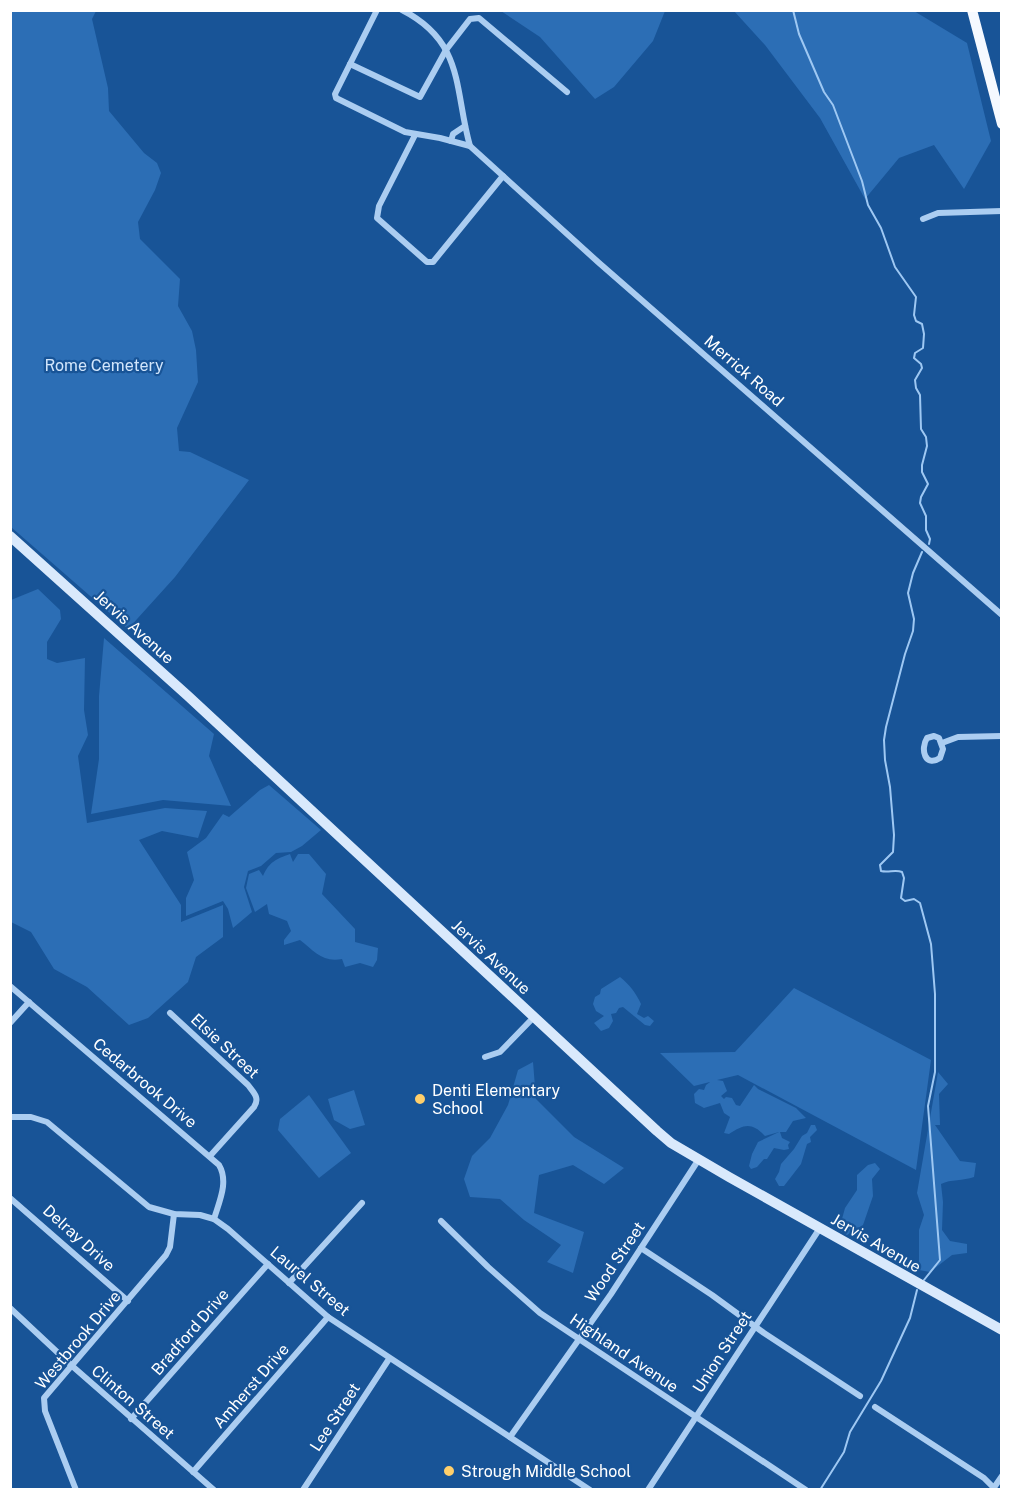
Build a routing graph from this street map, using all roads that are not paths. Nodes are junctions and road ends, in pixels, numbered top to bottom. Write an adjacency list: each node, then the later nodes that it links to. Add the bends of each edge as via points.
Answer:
1 (377, 10): 5 (street)
2 (402, 10): 4 (street, via 418,20)
3 (972, 10): 7 (main road)
4 (446, 50): 5 (street, via 420,97); 6 (street, via 470,19 479,18); 8 (street, via 459,83)
5 (350, 64): 9 (street, via 336,98)
6 (567, 92)
7 (1002, 124)
8 (465, 126): 10 (street, via 453,134); 11 (street)
9 (415, 135): 10 (street); 12 (street, via 379,206 377,218 427,262 434,262)
10 (451, 141): 11 (street)
11 (470, 146): 12 (street, Merrick Road)
12 (503, 176): 16 (street, Merrick Road)
13 (1002, 211): 14 (street, via 938,213)
14 (923, 219)
15 (10, 536): 22 (street, Jervis Avenue)
16 (1002, 615)
17 (1002, 736): 18 (street, via 958,737)
18 (942, 743)
19 (10, 986): 20 (street, Cedarbrook Drive)
20 (29, 1002): 23 (street); 26 (street, Cedarbrook Drive)
21 (170, 1013): 26 (street, Elsie Street, via 257,1097 258,1102)
22 (534, 1017): 24 (street, via 500,1052); 27 (street, Jervis Avenue, via 657,1131)
23 (10, 1023)
24 (485, 1057)
25 (10, 1118): 30 (street, Laurel Street, via 31,1117 47,1122 143,1203)
26 (210, 1156): 31 (street, Cedarbrook Drive, via 223,1175)
27 (699, 1159): 33 (street, Jervis Avenue); 34 (street, Wood Street)
28 (10, 1198): 37 (street, Delray Drive)
29 (362, 1203): 36 (street)
30 (174, 1214): 31 (street, Laurel Street); 37 (street, Westbrook Drive, via 166,1255)
31 (214, 1219): 35 (street, Laurel Street)
32 (441, 1221): 42 (street, Highland Avenue, via 540,1313)
33 (820, 1228): 40 (street, Union Street); 41 (street, Jervis Avenue)
34 (641, 1248): 40 (street); 42 (street, Wood Street)
35 (268, 1264): 36 (street, Laurel Street); 48 (street, Bradford Drive)
36 (288, 1283): 39 (street, Laurel Street)
37 (128, 1301): 44 (street, Westbrook Drive)
38 (10, 1308): 44 (street, Clinton Street)
39 (328, 1317): 43 (street, Laurel Street); 50 (street, Amherst Drive)
40 (755, 1326): 45 (street); 47 (street, Union Street)
41 (1002, 1330)
42 (578, 1339): 47 (street, Highland Avenue); 49 (street, Wood Street)
43 (389, 1359): 49 (street, Laurel Street); 55 (street, Lee Street)
44 (71, 1365): 48 (street, Clinton Street); 53 (street, Westbrook Drive, via 47,1393 44,1404)
45 (860, 1396)
46 (875, 1407): 52 (street, via 984,1478)
47 (696, 1417): 57 (street, Union Street); 58 (street, Highland Avenue)
48 (131, 1419): 50 (street, Clinton Street)
49 (510, 1437): 56 (street, Laurel Street)
50 (193, 1472): 54 (street, Clinton Street)
51 (1002, 1476): 52 (street)
52 (993, 1489)
53 (76, 1490)
54 (213, 1490)
55 (303, 1490)
56 (590, 1490)
57 (648, 1490)
58 (806, 1490)

